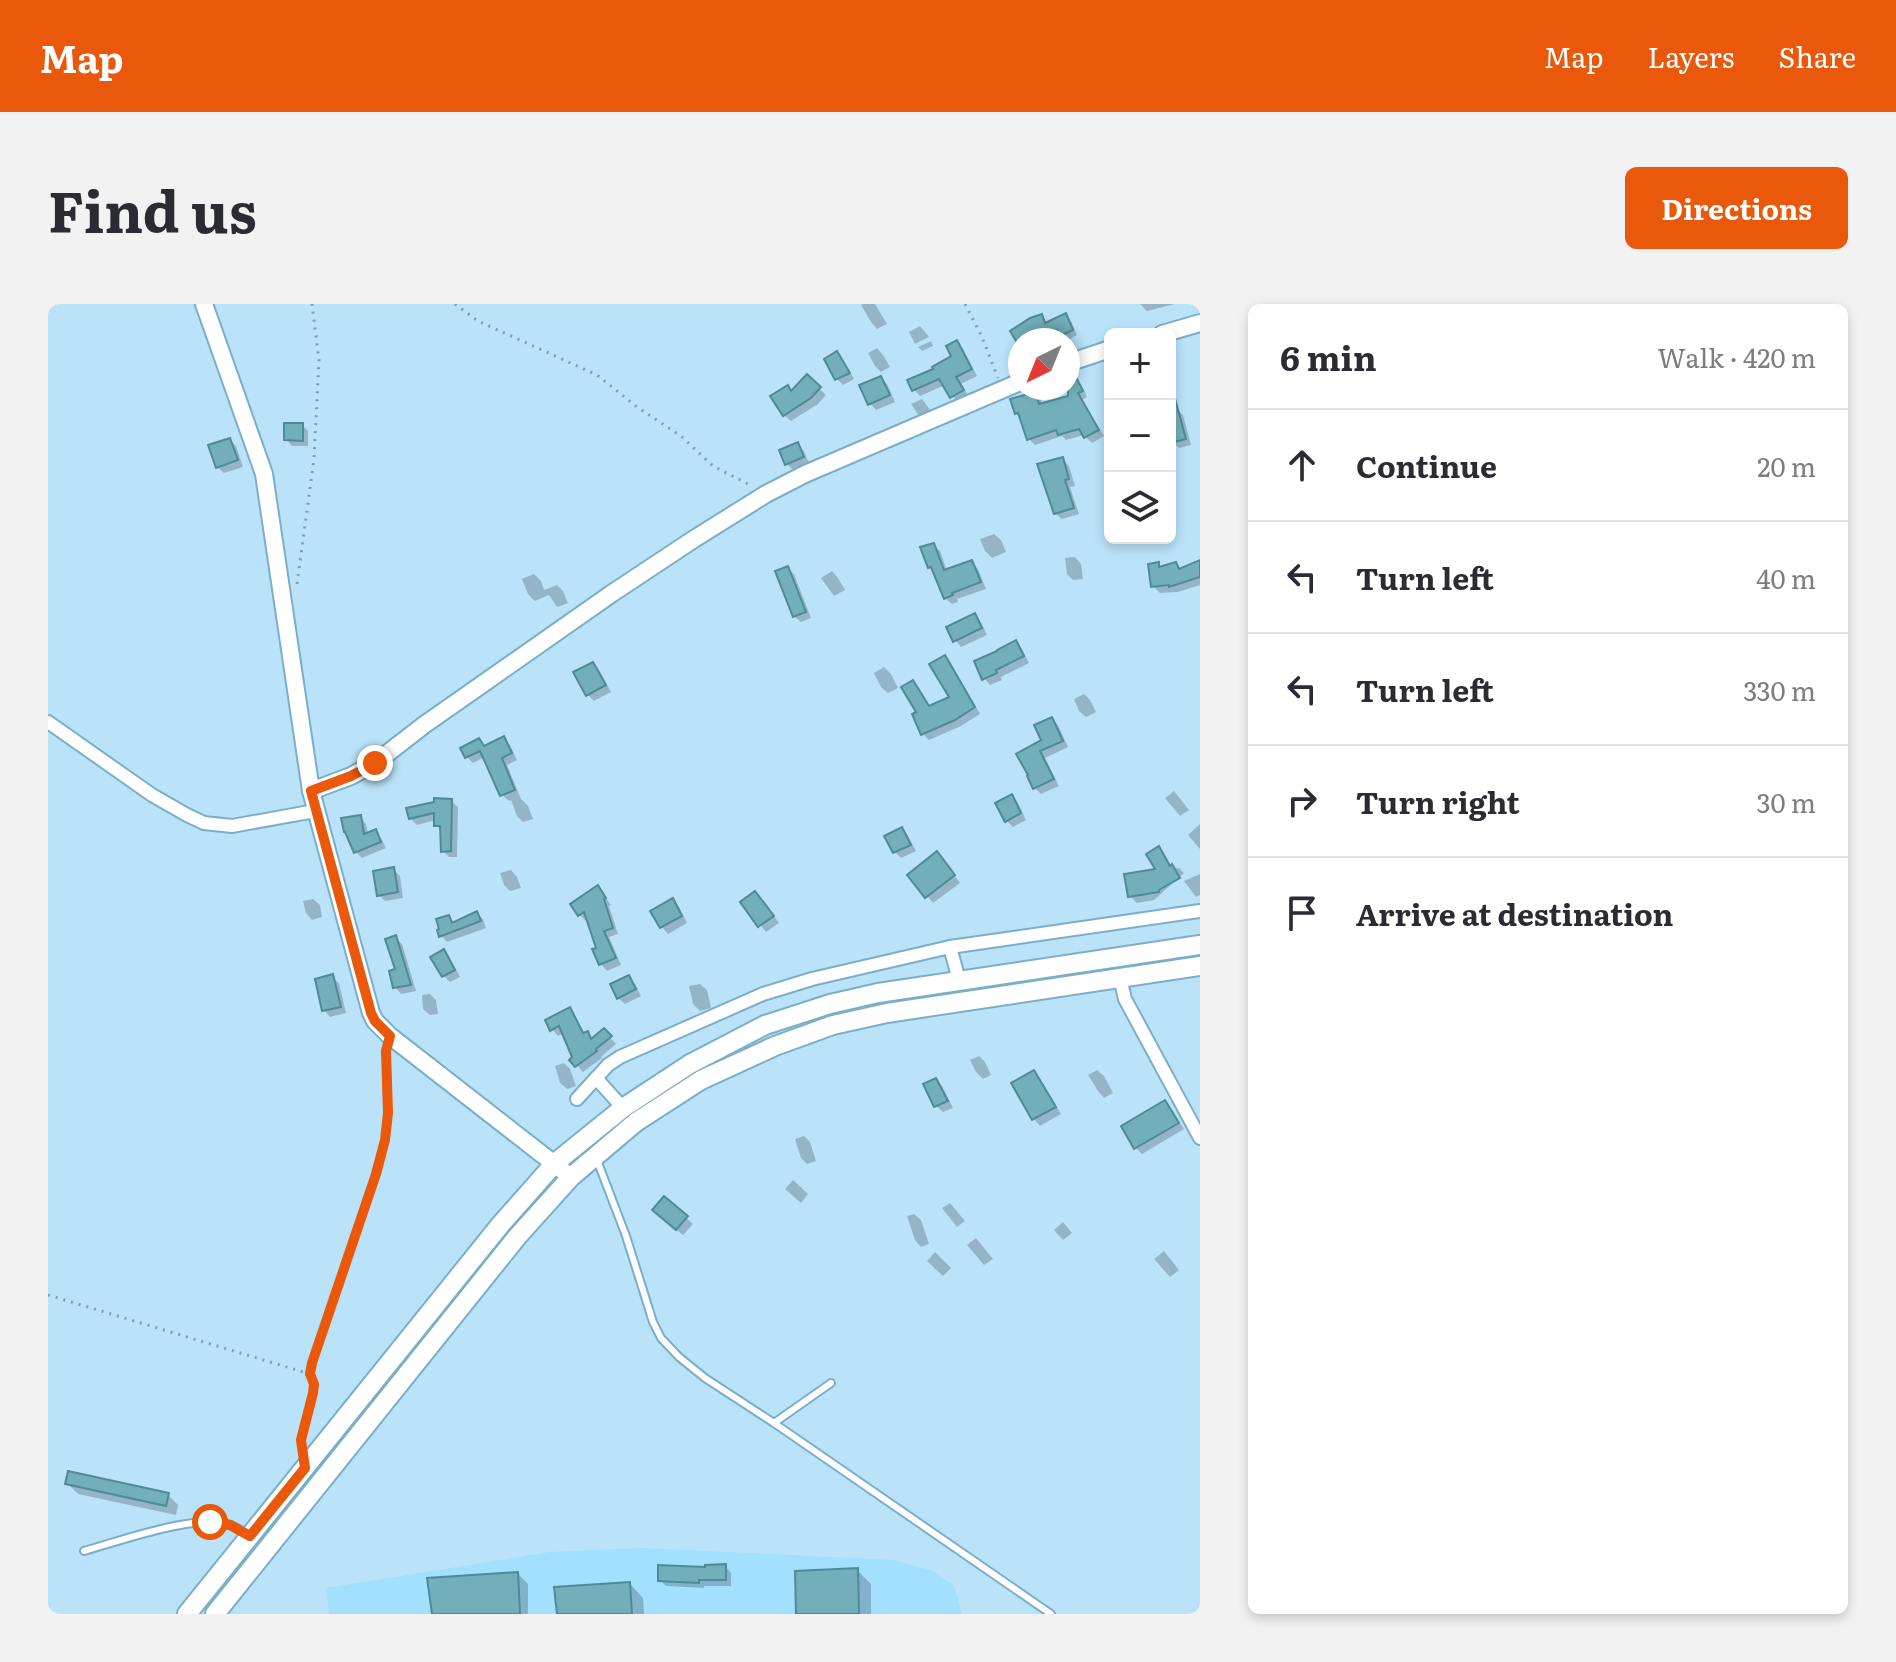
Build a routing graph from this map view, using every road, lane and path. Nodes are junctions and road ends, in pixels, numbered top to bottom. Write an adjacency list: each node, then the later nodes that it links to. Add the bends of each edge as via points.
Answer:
1 (204, 304): 14 (street, via 264,474)
2 (312, 304): 12 (path, via 319,360 315,445)
3 (455, 304): 11 (path, via 478,321 597,375 713,466)
4 (965, 304): 10 (path)
5 (1200, 323): 6 (street)
6 (1176, 330)
7 (1104, 351): 8 (street)
8 (1080, 359)
9 (1008, 387): 10 (street)
10 (1002, 389): 11 (street)
11 (766, 494): 14 (street, via 611,594 375,763)
12 (296, 590)
13 (48, 722): 15 (street, via 152,795 204,823 232,826)
14 (311, 791): 15 (street)
15 (315, 811): 22 (street, via 371,1013)
16 (1200, 911): 18 (street)
17 (1200, 945): 21 (main road)
18 (950, 947): 21 (street); 23 (street, via 763,994 620,1057)
19 (1200, 966): 20 (main road)
20 (1120, 978): 26 (street, via 1125,999); 27 (main road, via 833,1025 701,1080 636,1122)
21 (959, 980): 25 (main road, via 830,1004 765,1025 690,1064)
22 (390, 1036): 28 (street); 31 (path, via 385,1140)
23 (596, 1078): 24 (street); 25 (street)
24 (577, 1099)
25 (623, 1108): 28 (main road)
26 (1200, 1138)
27 (596, 1157): 29 (main road); 33 (lane, via 661,1338 705,1378)
28 (555, 1163): 29 (street); 34 (main road)
29 (571, 1177): 36 (main road)
30 (48, 1295): 31 (path)
31 (310, 1374): 34 (path, via 313,1393 301,1440)
32 (831, 1383): 33 (lane)
33 (774, 1423): 40 (lane)
34 (305, 1468): 35 (main road)
35 (250, 1536): 36 (main road); 37 (lane, via 210,1522); 38 (main road)
36 (267, 1549): 39 (main road)
37 (84, 1551)
38 (187, 1614)
39 (215, 1614)
40 (1051, 1614)

